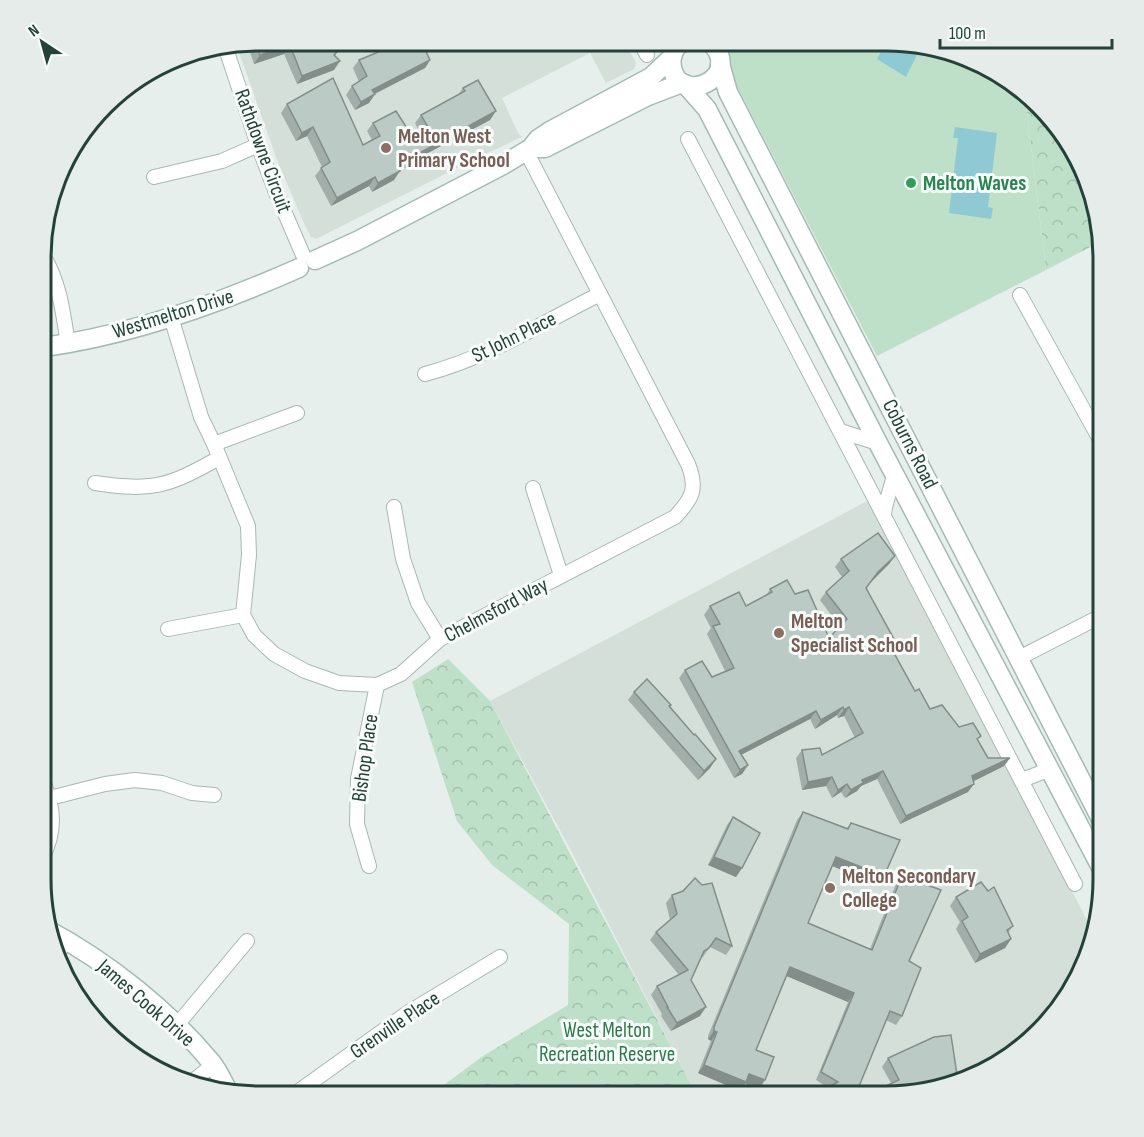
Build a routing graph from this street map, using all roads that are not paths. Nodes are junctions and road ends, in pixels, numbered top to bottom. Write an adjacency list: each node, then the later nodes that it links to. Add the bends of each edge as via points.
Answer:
1 (645, 51): 6 (street)
2 (673, 51): 11 (street, Westmelton Drive, via 651,77 549,131)
3 (675, 51): 8 (street, Coburns Road, via 673,72)
4 (717, 51): 7 (street, Coburns Road)
5 (228, 54): 10 (street, Rathdowne Circuit)
6 (647, 55)
7 (720, 64): 8 (street, Westmelton Drive, via 708,84); 18 (street, Coburns Road, via 728,93)
8 (683, 83): 11 (street, Westmelton Drive, via 648,96 545,148); 19 (street, Coburns Road, via 707,110)
9 (688, 139): 25 (street)
10 (258, 145): 12 (street, via 222,161); 13 (street, Rathdowne Circuit)
11 (529, 150): 13 (street, Westmelton Drive, via 357,241); 15 (street, Chelmsford Way)
12 (154, 177)
13 (306, 261): 17 (street, Westmelton Drive, via 248,291)
14 (51, 269): 20 (street, via 61,298)
15 (600, 294): 22 (street, St John Place, via 482,354); 34 (street, Chelmsford Way, via 688,464 694,490 675,517)
16 (1020, 295): 24 (street)
17 (171, 317): 20 (street, Westmelton Drive); 27 (street, via 201,417)
18 (850, 329): 19 (street); 39 (street, Coburns Road)
19 (826, 342): 26 (street, Coburns Road)
20 (68, 344): 21 (street, Westmelton Drive)
21 (51, 346)
22 (425, 374)
23 (297, 413): 27 (street)
24 (1093, 427)
25 (840, 431): 26 (street, Coburns Road); 33 (street)
26 (878, 443): 29 (street, Coburns Road)
27 (214, 444): 28 (street)
28 (219, 458): 30 (street, via 185,477 154,487); 35 (street, via 248,526)
29 (894, 474): 33 (street, Coburns Road); 40 (street, Coburns Road)
30 (96, 483)
31 (533, 488): 34 (street)
32 (394, 507): 38 (street, via 418,603)
33 (884, 515): 43 (street)
34 (561, 575): 38 (street, Chelmsford Way)
35 (243, 615): 37 (street); 41 (street, via 254,635 274,654 305,671 339,683)
36 (1093, 620): 39 (street)
37 (168, 629)
38 (440, 639): 41 (street, Chelmsford Way, via 400,674)
39 (1019, 658): 40 (street); 46 (street, Coburns Road)
40 (996, 669): 42 (street, Coburns Road)
41 (377, 685): 50 (street, Bishop Place, via 358,779 357,824)
42 (1048, 770): 43 (street); 49 (street, Coburns Road)
43 (1022, 780): 51 (street)
44 (214, 795): 45 (street, via 135,780)
45 (51, 798)
46 (1093, 803)
47 (51, 806): 48 (street)
48 (51, 831)
49 (1093, 853)
50 (369, 866)
51 (1075, 884)
52 (60, 936): 53 (street, James Cook Drive)
53 (66, 940): 55 (street); 57 (street, James Cook Drive, via 127,982)
54 (247, 941): 57 (street)
55 (62, 946)
56 (500, 957): 61 (street, Grenville Place, via 409,1012)
57 (177, 1025): 58 (street, James Cook Drive)
58 (213, 1065): 59 (street); 60 (street, James Cook Drive)
59 (198, 1077)
60 (223, 1083)
61 (306, 1086)

